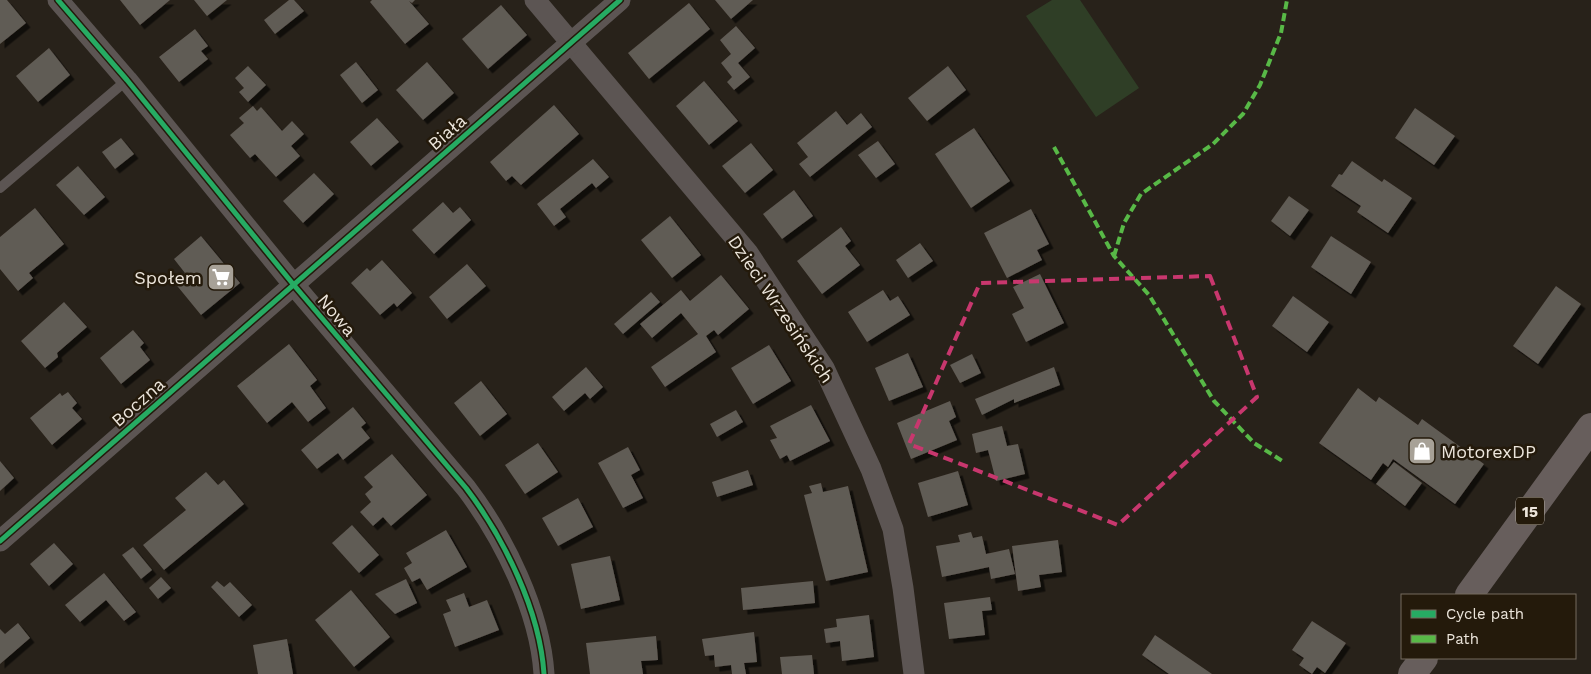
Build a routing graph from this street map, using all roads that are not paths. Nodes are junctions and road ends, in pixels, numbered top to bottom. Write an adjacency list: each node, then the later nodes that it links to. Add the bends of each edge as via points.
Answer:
1 (58, 0): 5 (street, Nowa)
2 (535, 0): 4 (street, Dzieci Wrzesińskich)
3 (620, 0): 4 (street, Biała)
4 (571, 42): 7 (street, Biała); 13 (street, Dzieci Wrzesińskich, via 748,253 824,368 871,469 892,529)
5 (127, 80): 6 (lane); 7 (street, Nowa)
6 (0, 188)
7 (293, 284): 9 (street, Boczna); 12 (street, Nowa, via 480,506 497,533 535,620)
8 (1591, 427): 10 (main road, 15)
9 (0, 540)
10 (1470, 594)
11 (1423, 659): 14 (main road)
12 (544, 674)
13 (914, 674)
14 (1412, 674)

